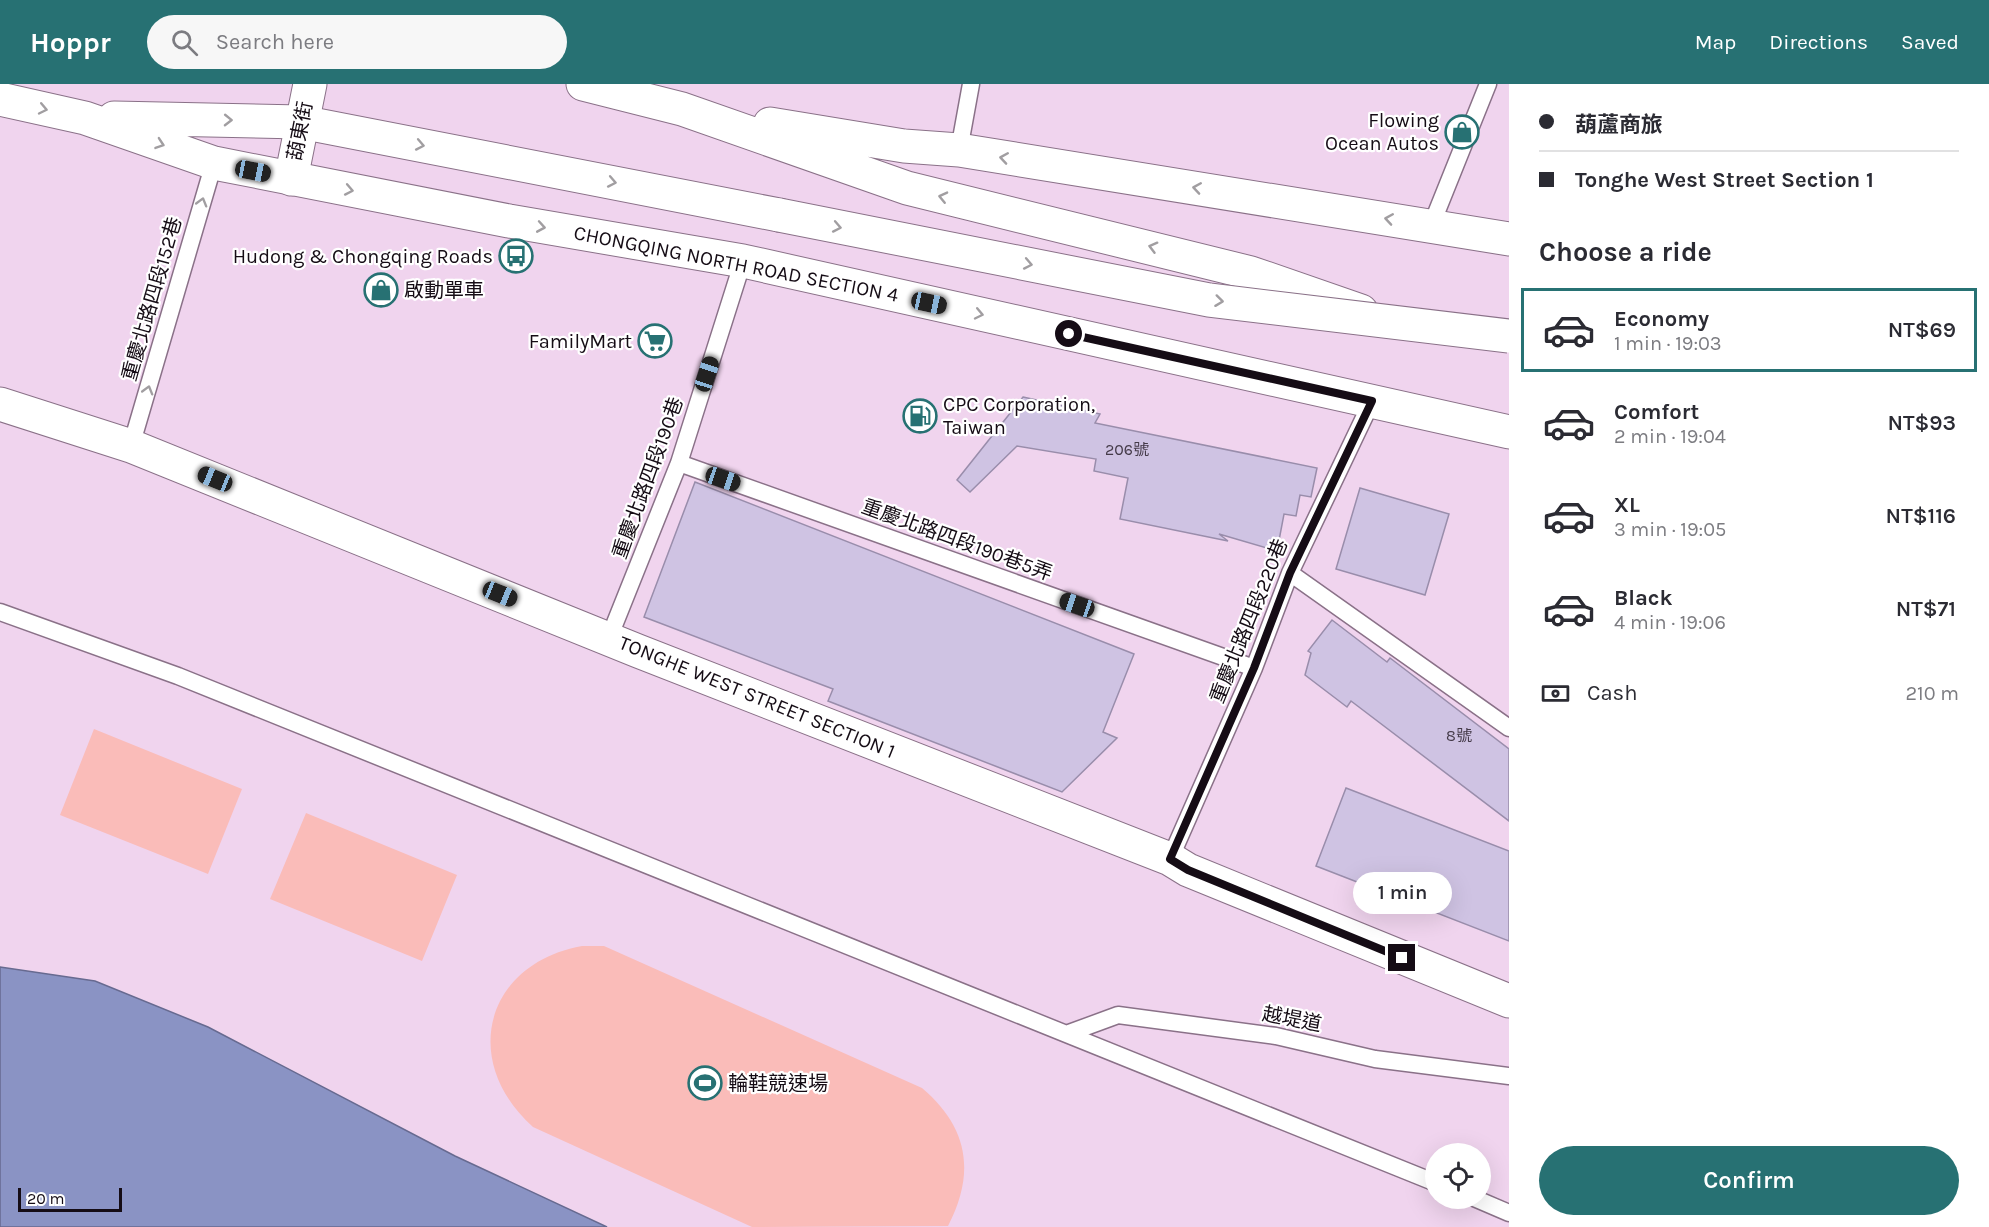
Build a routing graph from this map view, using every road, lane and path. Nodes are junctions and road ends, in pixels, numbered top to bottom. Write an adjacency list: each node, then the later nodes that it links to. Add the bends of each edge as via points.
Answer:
1 (310, 84): 8 (main road, 葫東街)
2 (583, 84): 6 (main road)
3 (971, 84): 9 (lane)
4 (1488, 84): 12 (lane)
5 (0, 99): 7 (main road, CHONGQING NORTH ROAD SECTION 4, one-way to 7)
6 (682, 109): 9 (main road, via 904,146); 16 (main road, one-way to 6, bridge, via 1349,308 1251,273 907,188)
7 (85, 118): 8 (main road, one-way to 8); 10 (main road, CHONGQING NORTH ROAD SECTION 4, one-way to 10)
8 (301, 122): 11 (main road, 葫東街); 15 (main road, one-way to 15, bridge, via 1209,300)
9 (959, 150): 12 (main road, one-way to 9)
10 (214, 163): 11 (main road, CHONGQING NORTH ROAD SECTION 4); 20 (lane, 重慶北路四段152巷, one-way to 10)
11 (291, 179): 14 (main road, CHONGQING NORTH ROAD SECTION 4, one-way to 14)
12 (1431, 226): 13 (main road)
13 (1509, 239)
14 (743, 261): 17 (main road, CHONGQING NORTH ROAD SECTION 4, one-way to 17); 21 (lane, 重慶北路四段190巷)
15 (1509, 336)
16 (1509, 348)
17 (1372, 401): 19 (main road, CHONGQING NORTH ROAD SECTION 4); 22 (lane, 重慶北路四段220巷)
18 (0, 404): 20 (main road, TONGHE WEST STREET SECTION 1)
19 (1509, 432)
20 (131, 446): 24 (main road, TONGHE WEST STREET SECTION 1)
21 (679, 464): 24 (lane, 重慶北路四段190巷); 25 (lane, 重慶北路四段190巷5弄)
22 (1290, 573): 25 (lane, 重慶北路四段220巷); 26 (lane)
23 (0, 612): 29 (lane, via 178,676)
24 (609, 638): 27 (main road, TONGHE WEST STREET SECTION 1)
25 (1254, 668): 27 (lane, 重慶北路四段220巷)
26 (1509, 728)
27 (1170, 859): 28 (main road, TONGHE WEST STREET SECTION 1, via 1188,870)
28 (1509, 1001)
29 (1069, 1033): 30 (lane, 越堤道, via 1118,1015 1276,1036 1375,1059); 31 (lane)
30 (1509, 1077)
31 (1425, 1179)
32 (1491, 1205): 33 (lane)
33 (1509, 1213)

